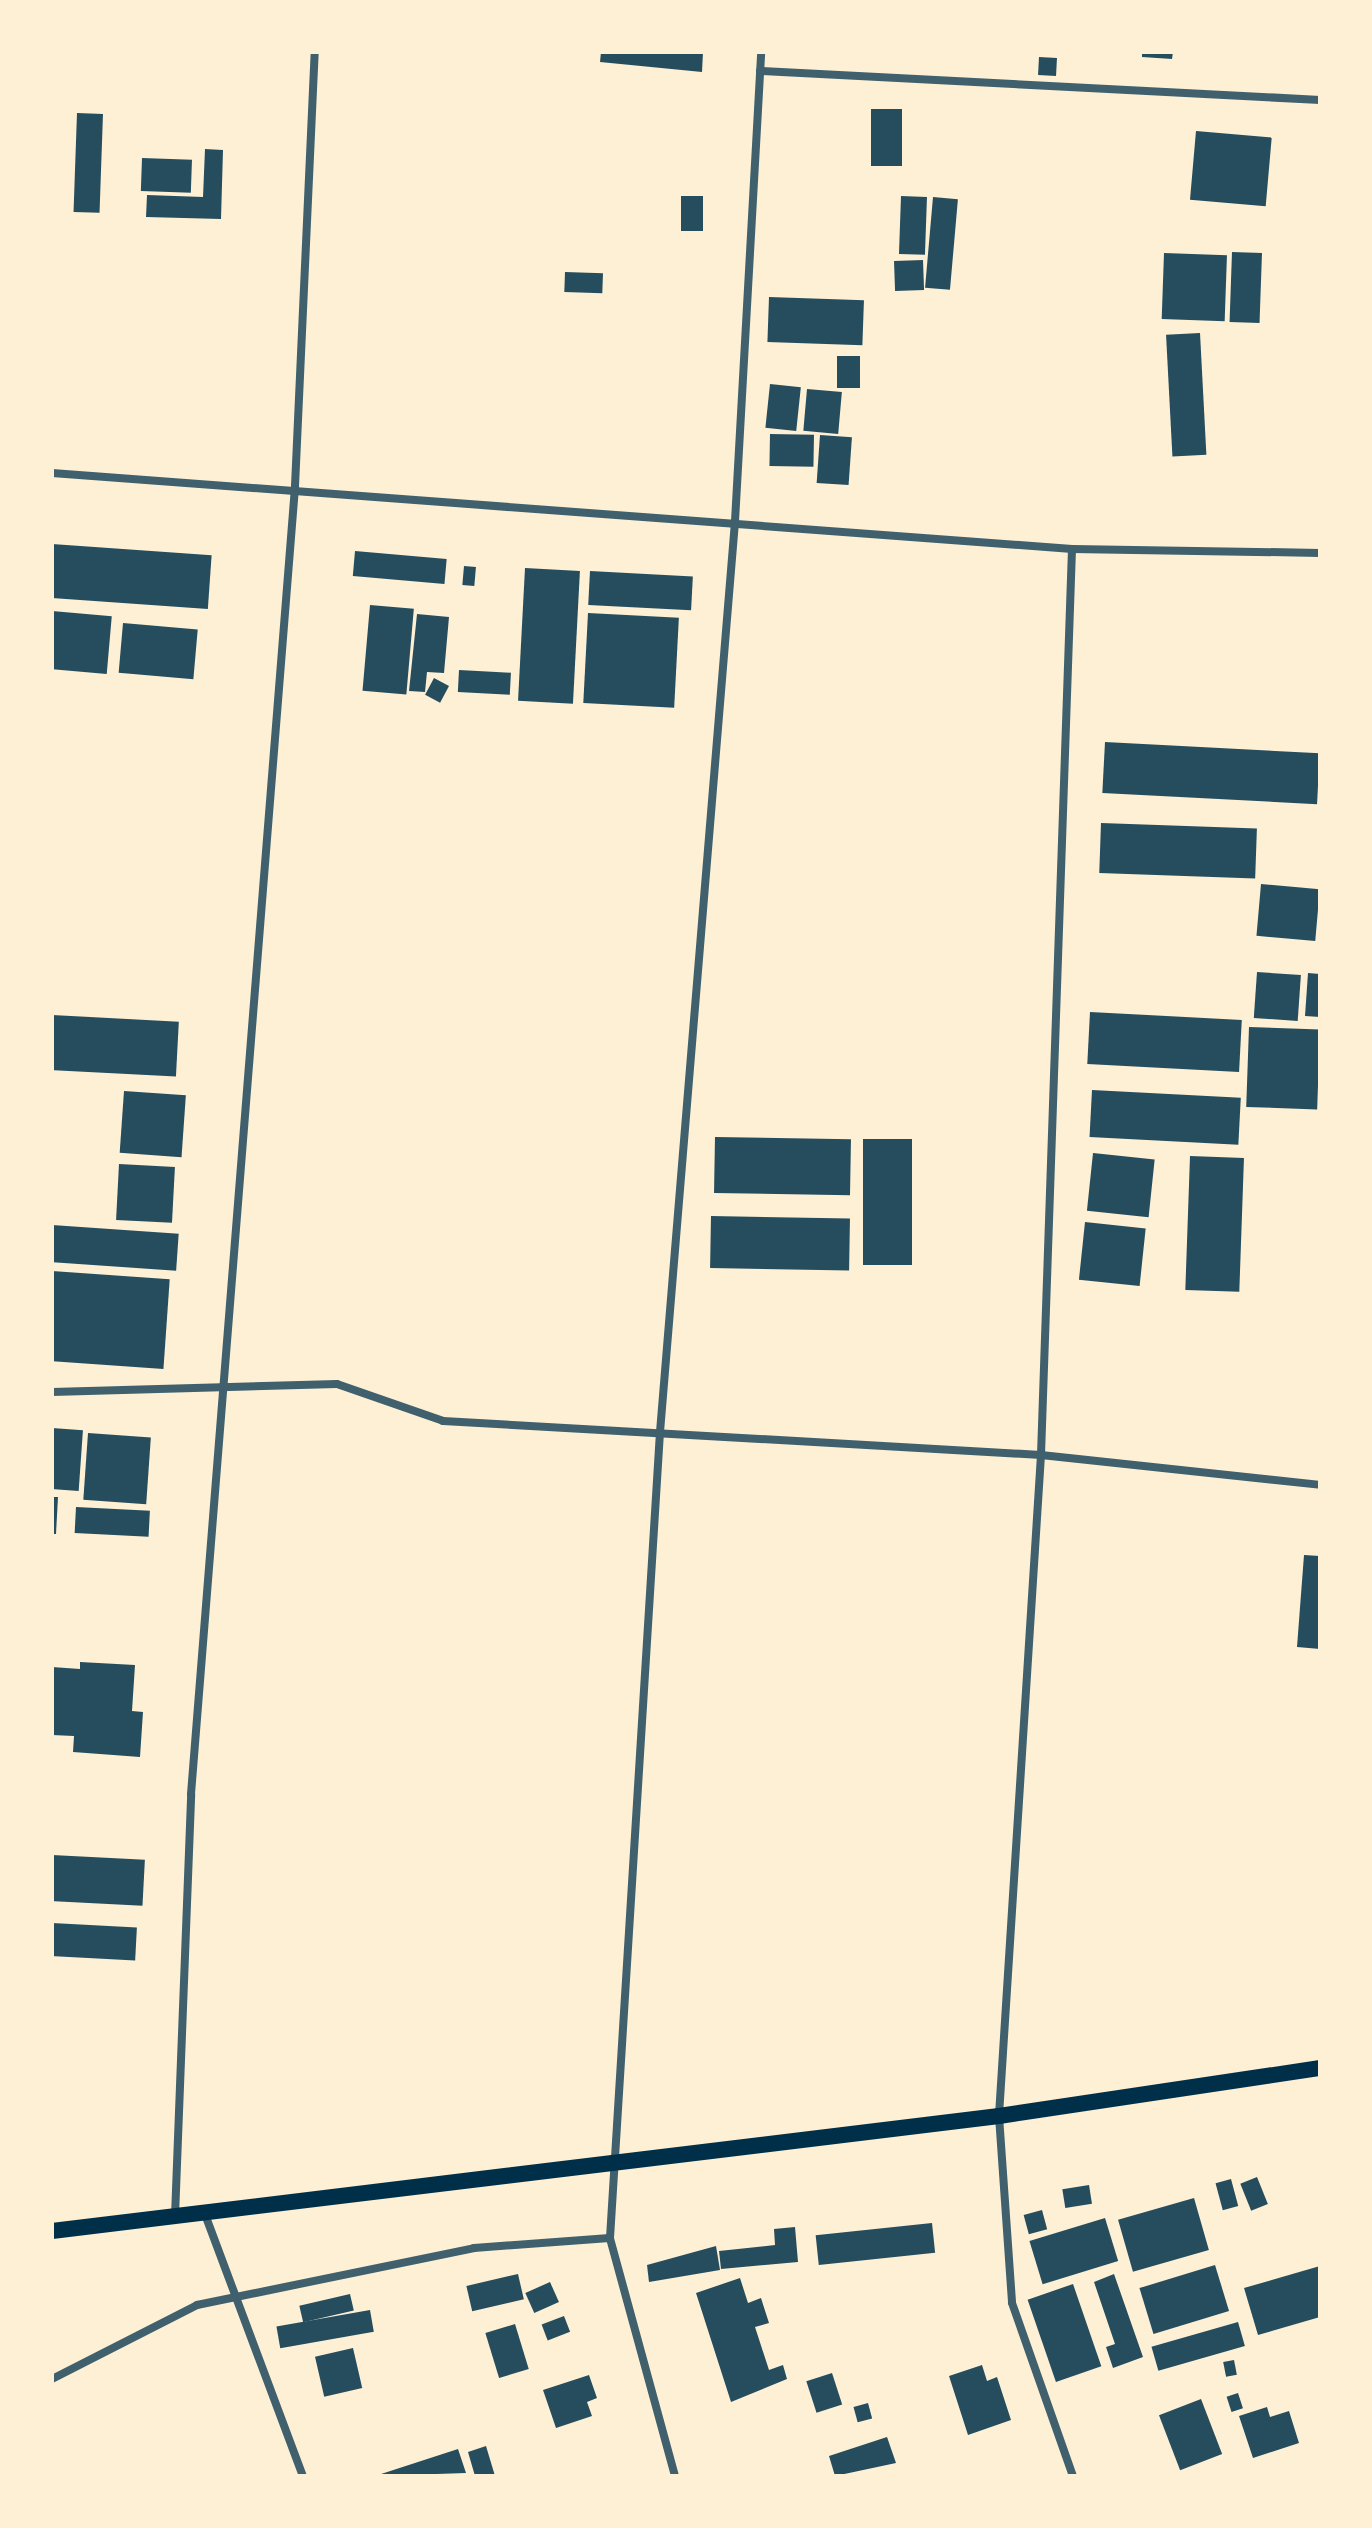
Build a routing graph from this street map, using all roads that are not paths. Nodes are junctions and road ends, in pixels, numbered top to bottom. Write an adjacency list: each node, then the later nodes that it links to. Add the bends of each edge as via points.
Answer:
1 (315, 52): 6 (street)
2 (761, 52): 3 (street)
3 (760, 71): 4 (street); 7 (street)
4 (1320, 100)
5 (52, 473): 6 (street)
6 (295, 486): 7 (street); 10 (street)
7 (735, 521): 8 (street); 12 (street)
8 (1072, 549): 9 (street); 13 (street)
9 (1320, 553)
10 (221, 1388): 11 (street); 12 (street, via 337,1384 443,1421); 19 (street, via 191,1794)
11 (52, 1392)
12 (660, 1432): 13 (street); 17 (street)
13 (1041, 1455): 14 (street); 16 (street)
14 (1320, 1485)
15 (1320, 2068): 16 (main road)
16 (999, 2116): 17 (main road); 26 (street, via 1012,2303)
17 (615, 2163): 18 (main road); 21 (street)
18 (206, 2217): 19 (main road); 22 (street)
19 (175, 2221): 20 (main road)
20 (52, 2231)
21 (610, 2238): 22 (street, via 474,2248); 25 (street)
22 (236, 2297): 23 (street, via 197,2305); 24 (street)
23 (52, 2379)
24 (303, 2476)
25 (675, 2476)
26 (1073, 2476)

